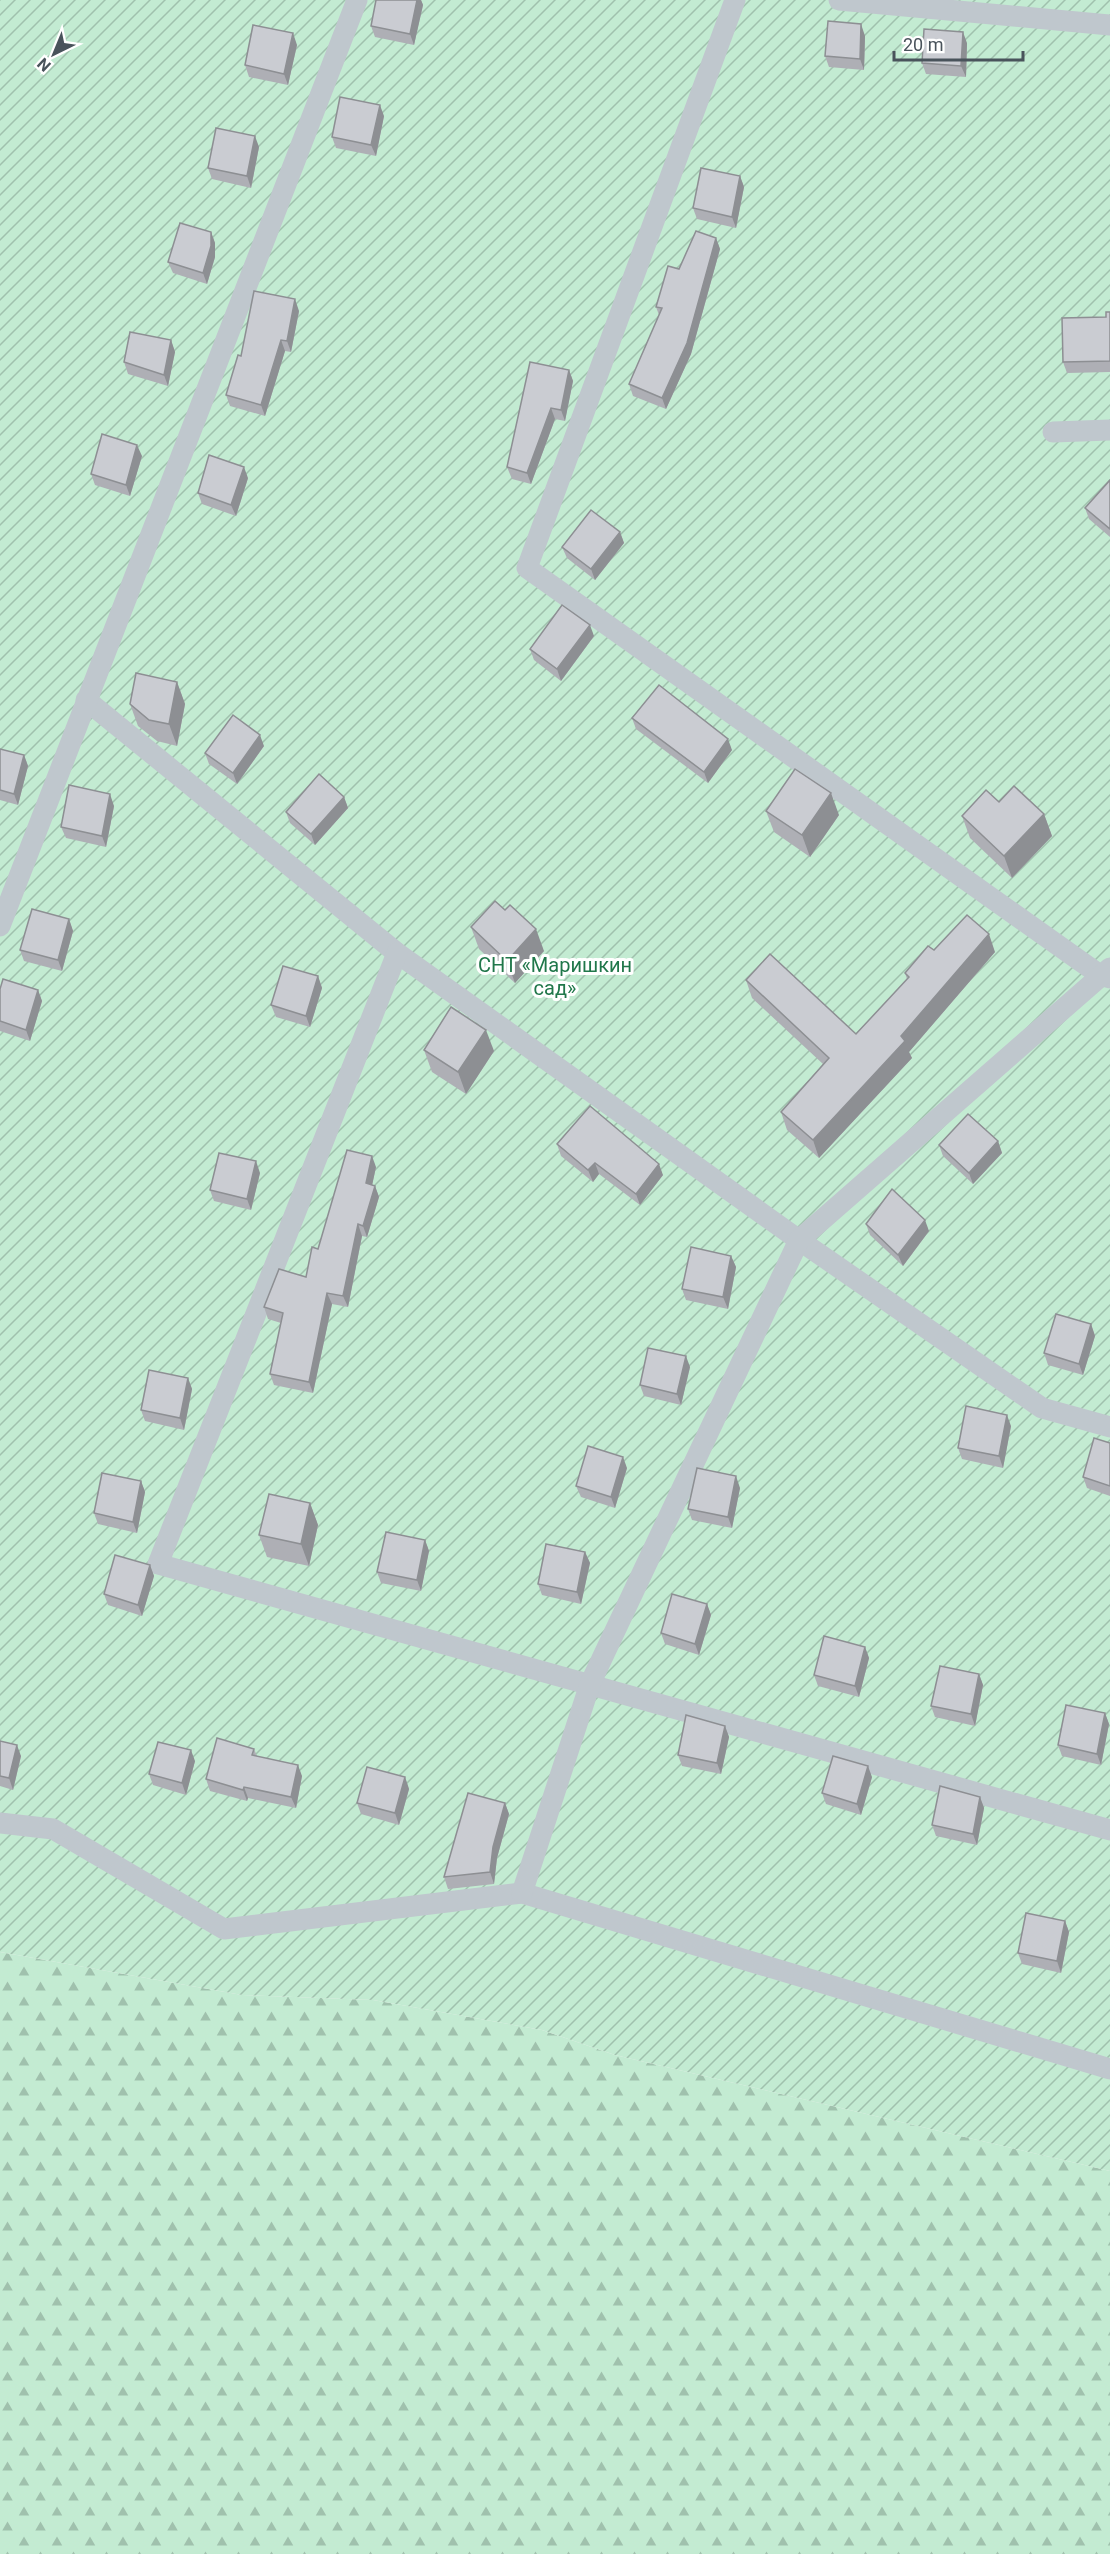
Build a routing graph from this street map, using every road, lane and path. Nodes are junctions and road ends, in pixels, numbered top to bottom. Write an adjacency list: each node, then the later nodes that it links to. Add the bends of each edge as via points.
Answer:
1 (357, 0): 7 (lane)
2 (735, 0): 10 (lane, via 527,568)
3 (839, 0): 4 (lane)
4 (1110, 25)
5 (1110, 430): 6 (lane)
6 (1053, 432)
7 (86, 700): 8 (lane); 9 (lane)
8 (0, 926)
9 (396, 953): 11 (lane); 13 (lane, via 158,1564)
10 (1107, 974): 11 (lane)
11 (799, 1240): 12 (lane, via 1042,1408); 13 (lane)
12 (1110, 1427)
13 (590, 1684): 15 (lane); 16 (lane)
14 (0, 1823): 16 (lane, via 53,1829 224,1929)
15 (1110, 1830)
16 (522, 1893): 17 (lane)
17 (1110, 2069)

